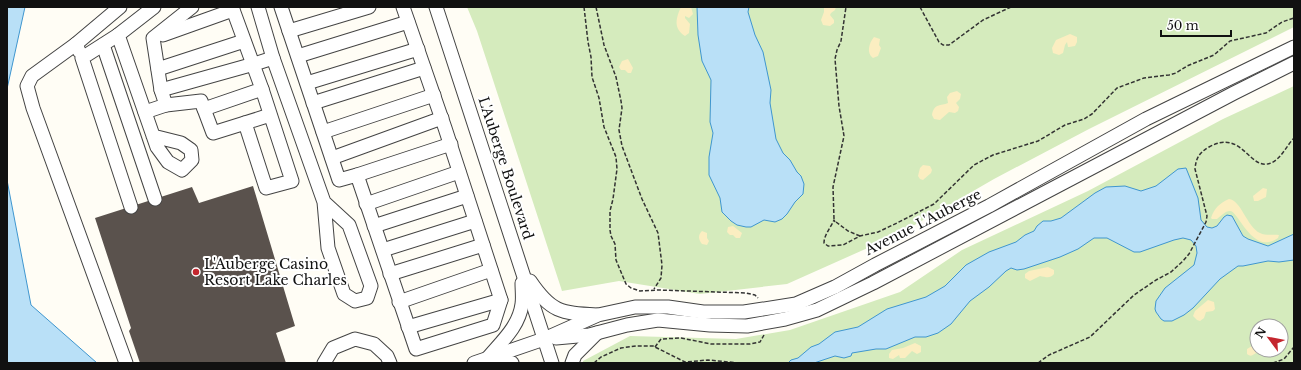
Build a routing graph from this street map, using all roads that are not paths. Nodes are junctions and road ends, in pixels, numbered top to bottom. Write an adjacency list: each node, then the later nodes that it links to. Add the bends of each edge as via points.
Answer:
1 (154, 7): 13 (street)
2 (192, 7): 12 (street)
3 (258, 7): 20 (street)
4 (281, 7): 11 (street)
5 (369, 7): 11 (street)
6 (403, 7): 10 (street)
7 (436, 7): 51 (street, L'Auberge Boulevard)
8 (232, 9): 12 (street); 14 (street)
9 (115, 11): 13 (street); 15 (street)
10 (408, 22): 17 (street); 18 (street)
11 (289, 31): 18 (street)
12 (153, 38): 23 (street)
13 (110, 40): 19 (street); 32 (street); 43 (street)
14 (244, 41): 21 (street); 23 (street)
15 (76, 44): 19 (street); 61 (street, via 32,76 27,86)
16 (1294, 47): 56 (street, Avenue L'Auberge, via 1146,119 835,287 796,304 744,312 636,307)
17 (418, 49): 24 (street); 25 (street)
18 (298, 56): 25 (street)
19 (82, 58): 46 (street)
20 (273, 58): 21 (street); 44 (street)
21 (254, 64): 26 (street); 27 (street)
22 (1294, 64): 58 (street, Avenue L'Auberge, via 817,310 747,326 658,320)
23 (158, 68): 27 (street)
24 (424, 68): 28 (street); 29 (street)
25 (307, 84): 29 (street)
26 (262, 89): 31 (street); 33 (street)
27 (161, 90): 30 (street)
28 (434, 95): 34 (street); 36 (street)
29 (313, 103): 36 (street)
30 (166, 105): 31 (street, via 201,100); 32 (street)
31 (204, 109): 35 (street, via 213,133)
32 (145, 112): 37 (street)
33 (270, 115): 35 (street); 35 (street, via 292,181 266,188)
34 (442, 118): 38 (street); 39 (street)
35 (245, 123)
36 (323, 132): 39 (street)
37 (154, 136)
38 (451, 144): 40 (street); 41 (street)
39 (332, 158): 41 (street, via 339,180)
40 (459, 172): 42 (street); 45 (street)
41 (357, 176): 45 (street)
42 (467, 196): 47 (street); 48 (street)
43 (155, 199)
44 (324, 202): 44 (street, via 328,248 344,294 355,301 367,298 371,286 349,225)
45 (366, 204): 48 (street)
46 (131, 207)
47 (475, 221): 49 (street); 50 (street)
48 (374, 226): 50 (street)
49 (483, 245): 52 (street); 53 (street)
50 (383, 250): 53 (street)
51 (521, 269): 56 (street, via 542,299 558,310 573,314); 59 (street, L'Auberge Boulevard); 60 (street, via 522,304 517,320 510,333)
52 (491, 270): 54 (street); 55 (street)
53 (390, 274): 55 (street)
54 (501, 300): 57 (street); 57 (street, via 493,325 416,349)
55 (400, 302): 57 (street)
56 (598, 315): 59 (street, Avenue L'Auberge)
57 (408, 327)
58 (598, 333): 59 (street, Avenue L'Auberge); 66 (street, via 575,355)
59 (544, 340): 60 (street, Avenue L'Auberge); 65 (street, L'Auberge Boulevard)
60 (481, 361): 64 (street)
61 (126, 363)
62 (324, 363): 63 (street, via 333,348 355,339 374,344 387,356)
63 (390, 363)
64 (512, 363)
65 (552, 363)
66 (572, 363)

